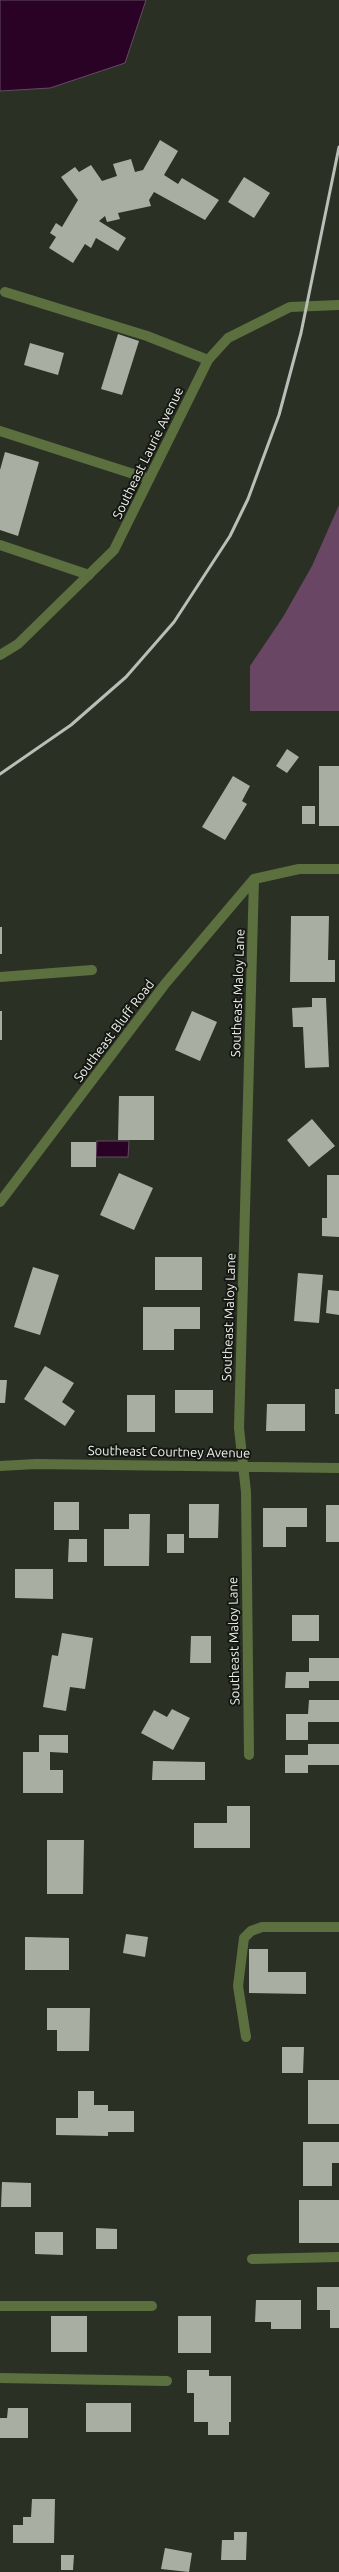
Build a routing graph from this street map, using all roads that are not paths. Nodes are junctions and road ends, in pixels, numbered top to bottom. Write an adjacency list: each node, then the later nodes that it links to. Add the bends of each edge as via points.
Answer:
1 (5, 292): 3 (street, via 147,336)
2 (339, 305): 3 (street, Southeast Laurie Avenue, via 290,307 228,338)
3 (208, 360): 5 (street, Southeast Laurie Avenue)
4 (0, 431): 5 (street)
5 (149, 479): 7 (street, Southeast Laurie Avenue, via 114,550)
6 (0, 545): 7 (street)
7 (89, 575): 8 (street, Southeast Laurie Avenue, via 18,644)
8 (0, 655)
9 (339, 869): 10 (street, via 299,869)
10 (254, 879): 13 (street, Southeast Bluff Road, via 165,984); 15 (street, Southeast Maloy Lane, via 240,1428)
11 (92, 970): 12 (street)
12 (0, 977)
13 (0, 1202)
14 (0, 1466): 15 (street, Southeast Courtney Avenue)
15 (242, 1466): 16 (street, Southeast Courtney Avenue); 17 (street, Southeast Maloy Lane, via 246,1492)
16 (339, 1468)
17 (249, 1755)
18 (339, 1927): 19 (street, via 262,1927 251,1931 244,1938 238,1986)
19 (246, 2037)
20 (339, 2257): 21 (street)
21 (252, 2259)
22 (0, 2306): 23 (street)
23 (152, 2306)
24 (0, 2378): 25 (street)
25 (167, 2381)

